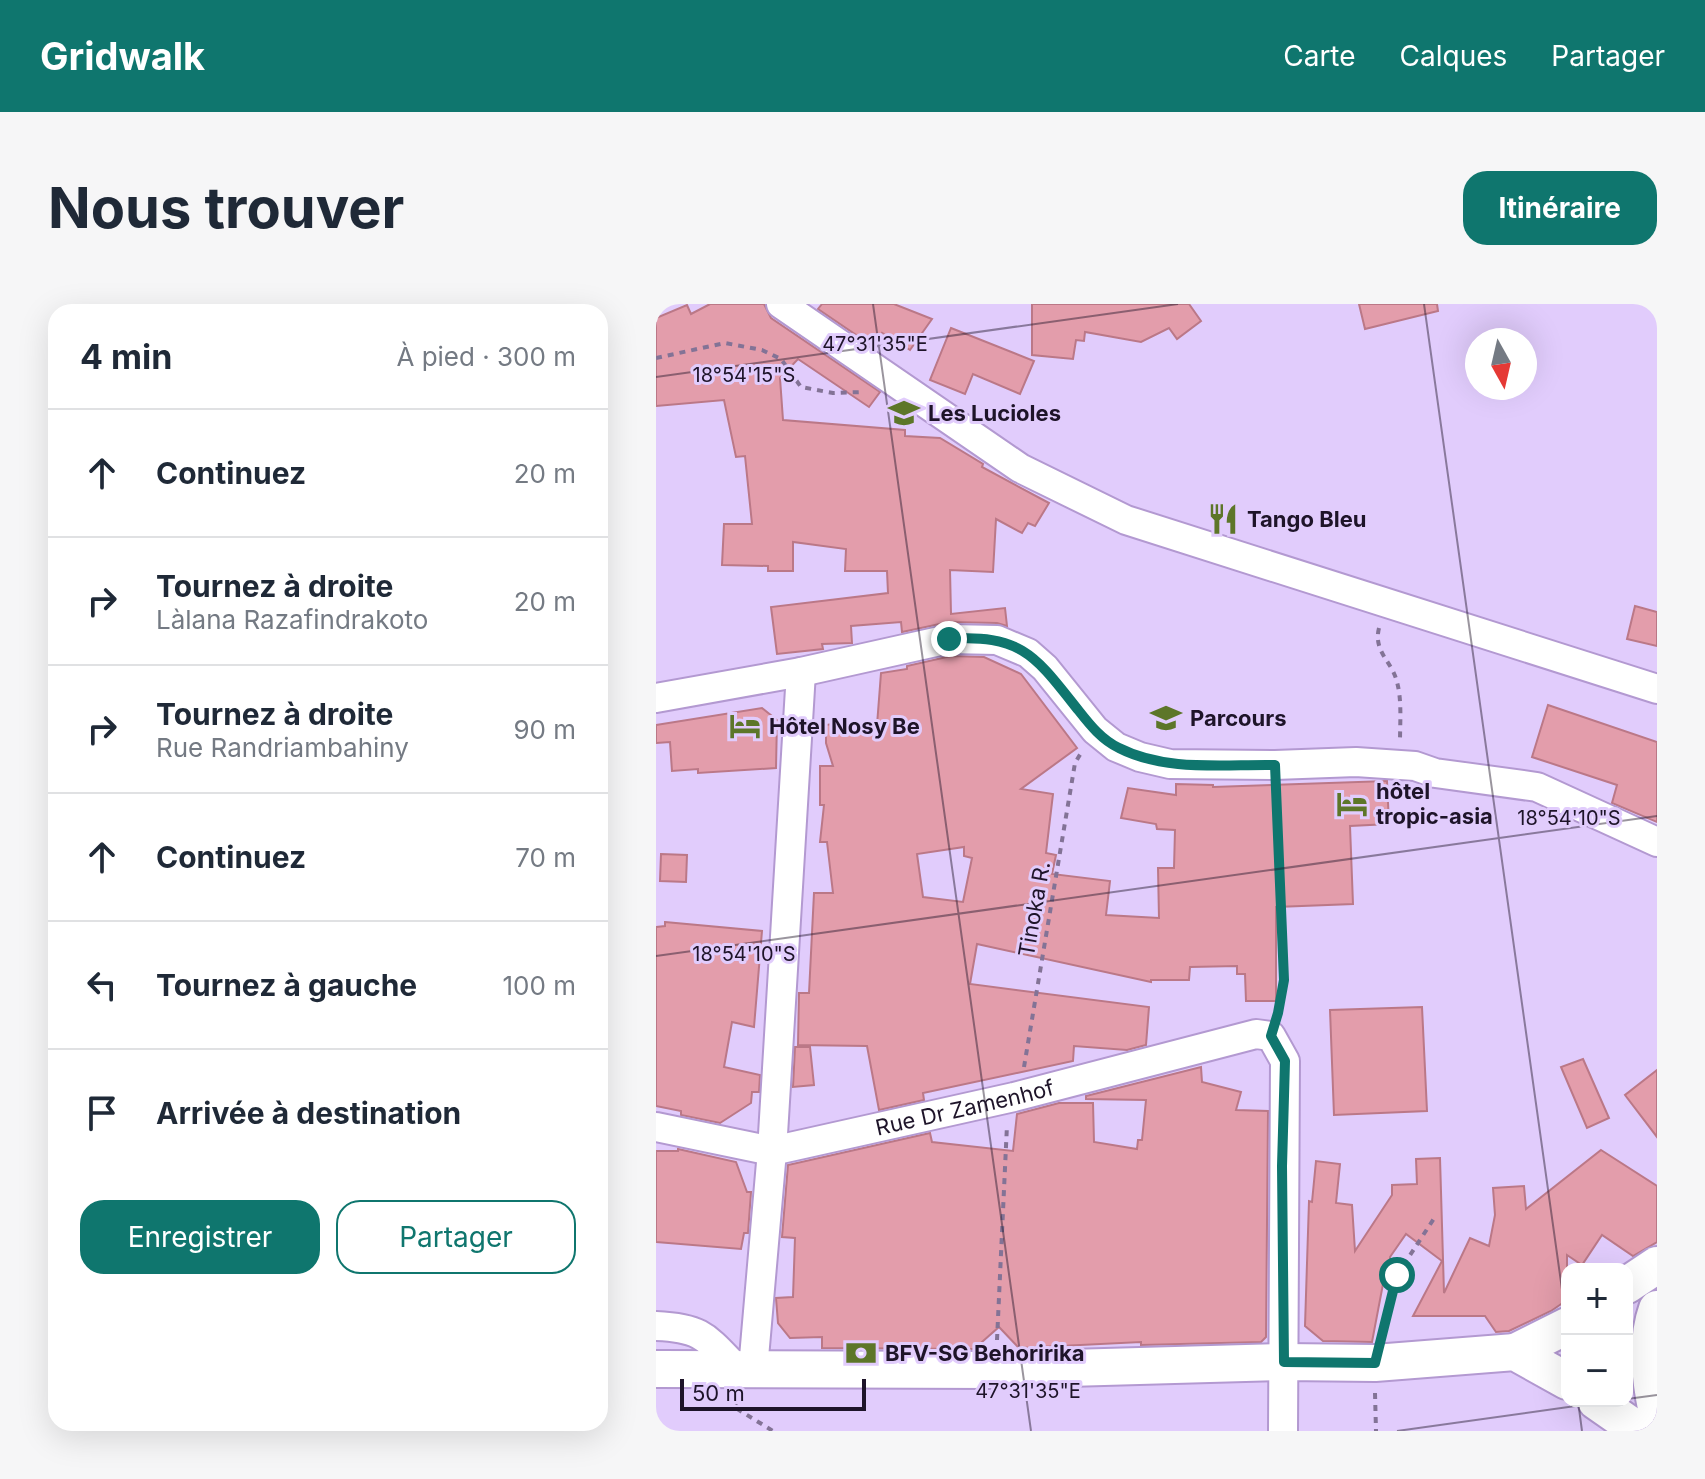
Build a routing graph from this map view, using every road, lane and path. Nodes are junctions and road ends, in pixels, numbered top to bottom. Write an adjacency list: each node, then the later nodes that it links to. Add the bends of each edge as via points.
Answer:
1 (781, 304): 3 (street)
2 (656, 358): 3 (path, via 725,343 781,359 801,387 833,393 884,392)
3 (897, 386): 4 (street, via 1020,468 1115,515)
4 (1385, 602): 6 (street); 9 (path, via 1376,639 1398,685)
5 (801, 672): 7 (street); 8 (street, via 949,639 997,640 1028,653 1045,668); 15 (street)
6 (1657, 689)
7 (656, 698)
8 (1095, 730): 10 (street, via 1116,747 1170,764); 13 (path, Tinoka R., via 1075,763 1024,1067)
9 (1399, 764): 10 (street); 11 (street, via 1537,787)
10 (1275, 765): 12 (path, via 1284,980)
11 (1657, 842)
12 (1271, 1036): 13 (street, Rue Dr Zamenhof, via 1256,1034); 23 (street, via 1285,1061)
13 (1014, 1097): 15 (street, Rue Dr Zamenhof); 27 (path, Tinoka R., via 1007,1121)
14 (656, 1127): 15 (street, Rue Dr Zamenhof)
15 (772, 1151): 26 (street)
16 (1435, 1217): 24 (path, via 1397,1275)
17 (1657, 1265): 18 (main road)
18 (1633, 1281)
19 (1657, 1309): 30 (main road, via 1649,1367)
20 (656, 1326): 26 (street, via 686,1327 705,1336)
21 (1561, 1329): 22 (main road)
22 (1515, 1352): 24 (main road); 28 (main road)
23 (1284, 1362): 24 (main road); 27 (main road); 32 (street)
24 (1375, 1363): 33 (path)
25 (659, 1367): 26 (main road)
26 (745, 1369): 27 (main road); 31 (path, via 734,1407)
27 (996, 1370)
28 (1561, 1378)
29 (1605, 1407): 34 (main road)
30 (1657, 1413)
31 (773, 1431)
32 (1283, 1431)
33 (1376, 1431)
34 (1639, 1431)

